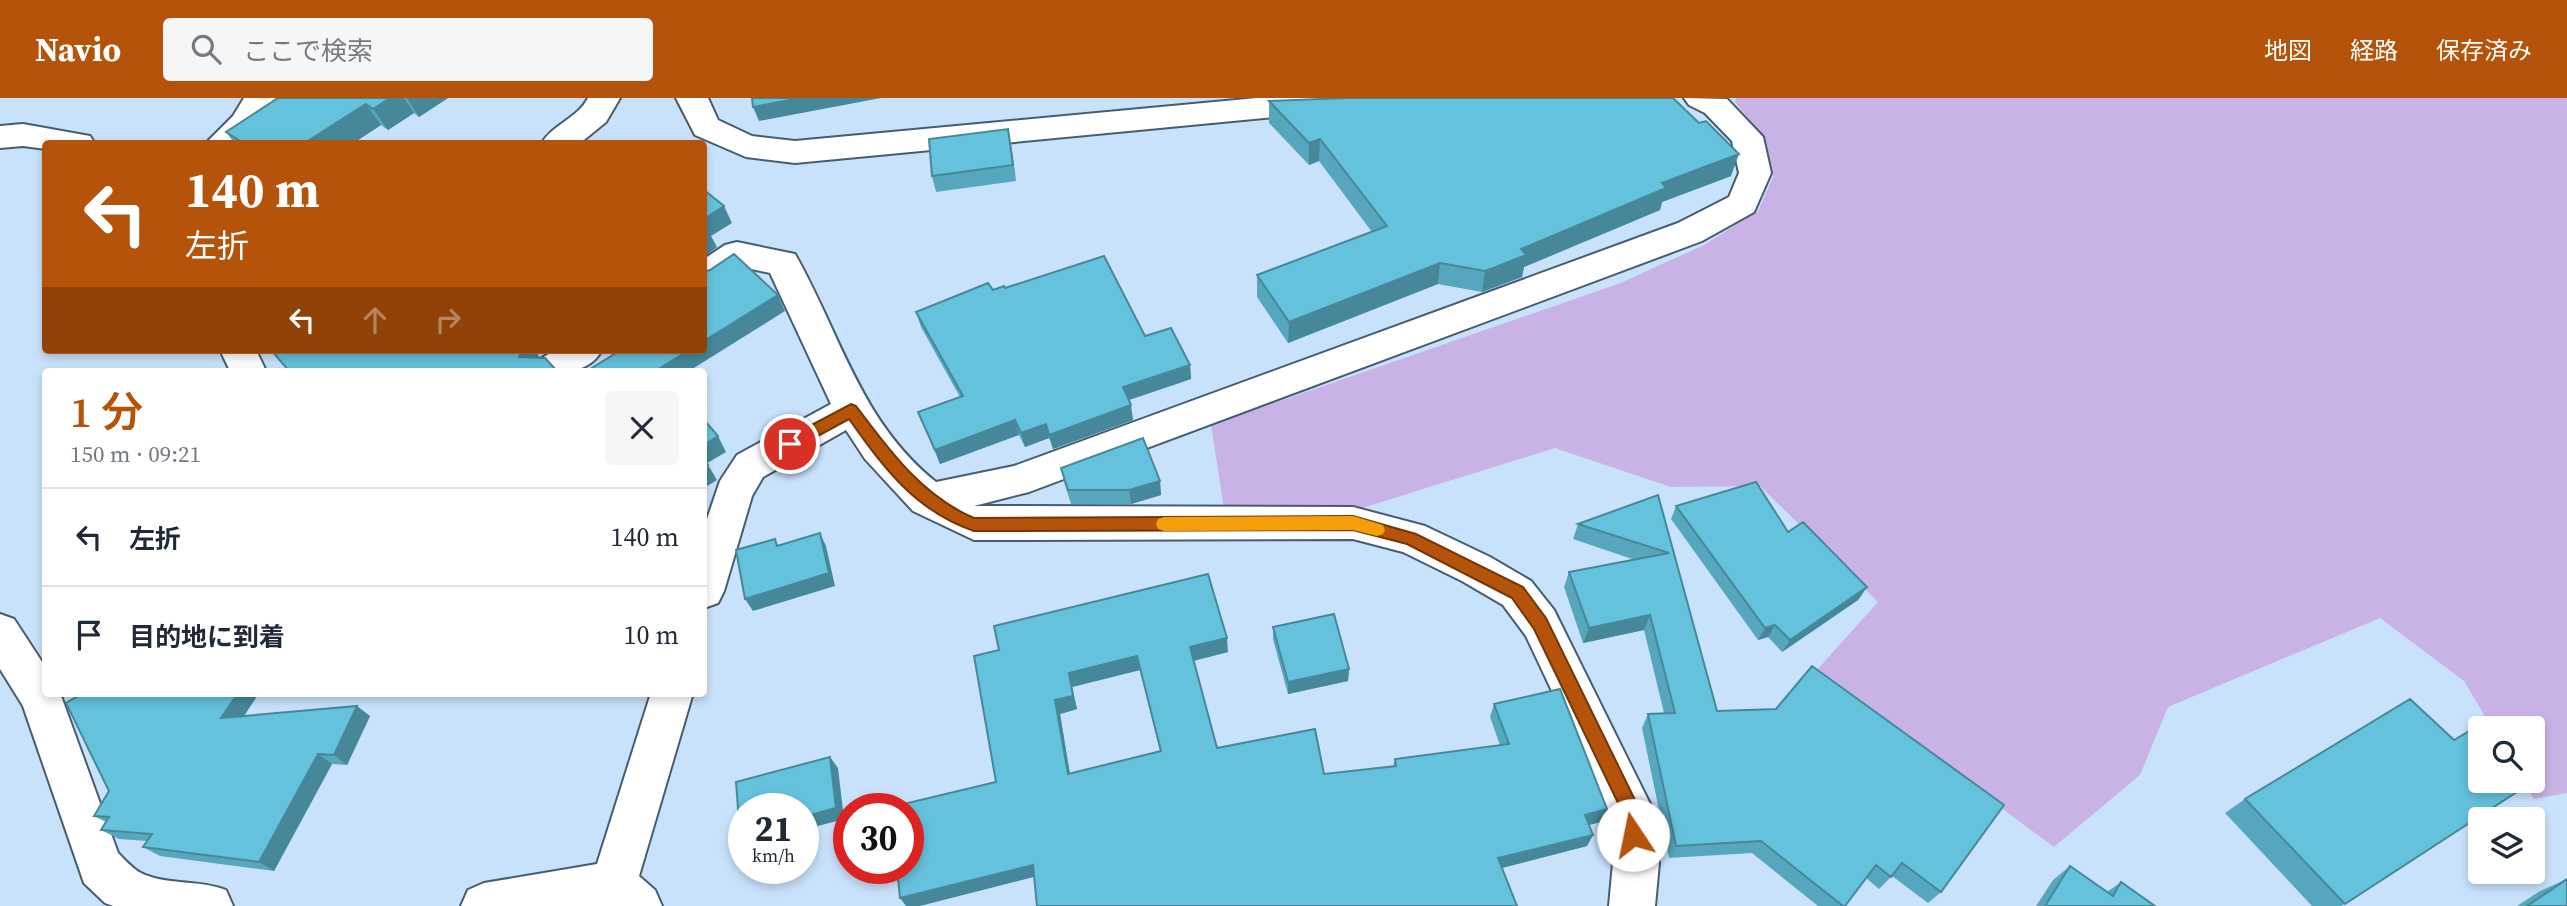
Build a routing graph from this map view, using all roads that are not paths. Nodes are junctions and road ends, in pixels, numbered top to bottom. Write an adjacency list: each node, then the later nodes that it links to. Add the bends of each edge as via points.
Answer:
1 (260, 98): 10 (street, via 254,113)
2 (604, 98): 11 (street, via 595,115)
3 (692, 98): 7 (street, via 706,127 746,146 795,152)
4 (1049, 98): 7 (street)
5 (1369, 98): 7 (street)
6 (1700, 98): 16 (street, via 1716,106 1746,137 1755,173 1742,204 1690,232 1016,481)
7 (1069, 127)
8 (0, 137): 9 (street)
9 (54, 140)
10 (227, 140)
11 (562, 140)
12 (707, 273): 15 (street, via 737,254 783,263)
13 (578, 354): 14 (street)
14 (555, 368)
15 (851, 410): 16 (street); 17 (street, via 750,466 734,492)
16 (927, 500): 23 (street, via 974,524 1353,523 1411,538 1476,569 1517,593 1540,623 1630,808 1636,863)
17 (707, 581)
18 (0, 632): 21 (street, via 41,698 100,867 121,887 153,900)
19 (671, 697): 20 (street)
20 (626, 896): 22 (street, via 575,889)
21 (210, 906)
22 (484, 906)
23 (1632, 906)

